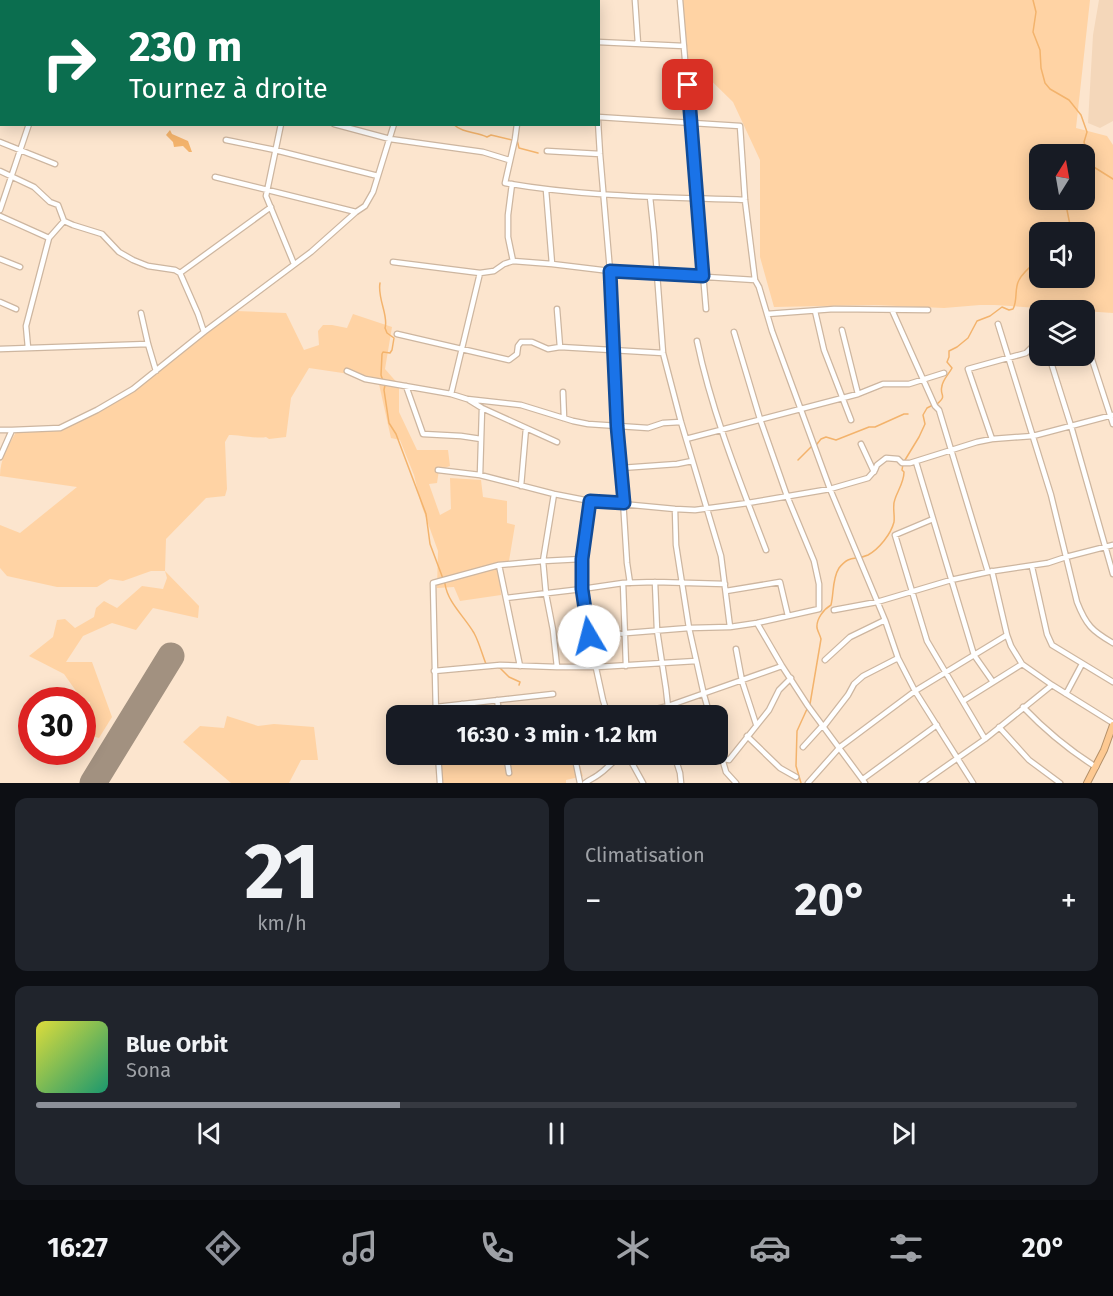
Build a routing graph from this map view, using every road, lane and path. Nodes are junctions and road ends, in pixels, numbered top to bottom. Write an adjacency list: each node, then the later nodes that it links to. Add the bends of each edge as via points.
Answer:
1 (635, 0): 4 (street)
2 (680, 0): 5 (street)
3 (600, 42): 4 (street)
4 (638, 44): 5 (street)
5 (684, 46): 7 (street)
6 (600, 119): 7 (street)
7 (692, 124): 32 (street); 33 (street, via 740,126)
8 (28, 126): 17 (street)
9 (281, 126): 18 (street)
10 (341, 126): 14 (street)
11 (393, 126): 14 (street)
12 (517, 126): 21 (street)
13 (598, 126): 20 (street)
14 (390, 139): 21 (street, via 483,152); 25 (street)
15 (226, 140): 18 (street)
16 (0, 142): 17 (street)
17 (21, 150): 22 (street); 24 (street)
18 (275, 150): 25 (street); 28 (street)
19 (547, 151): 20 (street)
20 (600, 154): 30 (street)
21 (509, 160): 27 (street, via 504,183)
22 (55, 164)
23 (0, 171): 24 (street)
24 (11, 175): 35 (street); 38 (street, via 58,205)
25 (378, 176): 36 (street, via 374,192)
26 (215, 177): 28 (street)
27 (512, 184): 29 (street); 41 (street, via 508,237)
28 (267, 190): 34 (street); 36 (street)
29 (546, 190): 30 (street); 44 (street)
30 (603, 195): 31 (street); 46 (street)
31 (650, 198): 32 (street); 49 (street)
32 (697, 199): 33 (street); 50 (street)
33 (745, 200): 51 (street)
34 (271, 207): 43 (street); 47 (street)
35 (0, 210)
36 (356, 212): 43 (street)
37 (0, 216): 39 (street)
38 (64, 221): 39 (street); 47 (street, via 102,234 133,260)
39 (49, 238): 69 (street, via 26,326)
40 (0, 259): 45 (street)
41 (513, 261): 44 (street); 48 (street)
42 (393, 262): 48 (street)
43 (294, 264): 63 (street)
44 (552, 264): 46 (street)
45 (20, 267)
46 (610, 271): 49 (street); 73 (street)
47 (180, 273): 63 (street)
48 (480, 273): 71 (street)
49 (657, 274): 50 (street); 74 (street)
50 (703, 276): 51 (street); 55 (street)
51 (755, 280): 60 (street)
52 (0, 302): 53 (street)
53 (16, 309)
54 (557, 309): 68 (street)
55 (706, 309)
56 (815, 310): 57 (street); 60 (street); 86 (street, via 824,350)
57 (892, 310): 58 (street); 81 (street)
58 (928, 310)
59 (141, 313): 67 (street)
60 (767, 314): 89 (street)
61 (998, 324): 75 (street)
62 (842, 330): 85 (street)
63 (204, 332): 78 (street)
64 (734, 332): 92 (street)
65 (397, 334): 71 (street)
66 (697, 341): 99 (street)
67 (148, 344): 69 (street); 78 (street)
68 (560, 347): 71 (street, via 548,350 532,342 521,342 518,354 509,360); 73 (street)
69 (28, 348): 70 (street)
70 (0, 349)
71 (462, 350): 84 (street)
72 (1029, 350): 75 (street)
73 (615, 351): 74 (street); 96 (street)
74 (663, 353): 94 (street)
75 (1009, 358): 102 (street); 105 (street, via 968,369)
76 (1052, 366): 97 (street)
77 (1095, 366): 90 (street)
78 (156, 371): 101 (street, via 133,389 60,428)
79 (346, 371): 82 (street, via 364,379)
80 (944, 374): 81 (street)
81 (924, 379): 85 (street, via 909,384 883,384); 108 (street, via 939,410)
82 (406, 386): 84 (street); 103 (street, via 423,434)
83 (563, 392): 91 (street)
84 (451, 394): 87 (street)
85 (858, 394): 86 (street)
86 (842, 398): 89 (street); 93 (street)
87 (467, 399): 88 (street); 91 (street, via 521,405)
88 (482, 408): 98 (street); 103 (street)
89 (800, 408): 92 (street); 117 (street)
90 (1112, 416): 95 (street); 97 (street)
91 (564, 418): 96 (street)
92 (760, 419): 99 (street); 119 (street)
93 (851, 420)
94 (681, 422): 96 (street, via 648,428); 104 (street)
95 (1113, 424)
96 (617, 426): 112 (street)
97 (1071, 426): 102 (street); 127 (street)
98 (526, 428): 106 (street); 116 (street)
99 (721, 429): 104 (street); 122 (street)
100 (0, 430): 101 (street)
101 (12, 430): 109 (street)
102 (1033, 435): 105 (street); 129 (street)
103 (481, 439): 115 (street)
104 (686, 439): 110 (street)
105 (992, 439): 108 (street)
106 (557, 442)
107 (861, 444): 114 (street)
108 (951, 451): 111 (street); 134 (street)
109 (0, 457)
110 (692, 461): 112 (street); 123 (street)
111 (915, 462): 114 (street, via 886,458); 125 (street)
112 (621, 468): 121 (street)
113 (438, 470): 115 (street)
114 (874, 472): 117 (street, via 868,478)
115 (480, 475): 116 (street)
116 (521, 486): 118 (street)
117 (830, 489): 119 (street); 147 (street)
118 (554, 494): 120 (street); 131 (street)
119 (787, 496): 122 (street); 149 (street, via 814,561 819,584 819,609)
120 (590, 501): 121 (street); 130 (street)
121 (624, 503): 124 (street); 139 (street)
122 (748, 503): 123 (street); 128 (street)
123 (707, 508): 124 (street); 141 (street)
124 (675, 509): 140 (street)
125 (933, 519): 136 (street); 144 (street, via 895,535)
126 (1113, 545): 127 (street)
127 (1106, 547): 129 (street); 135 (street)
128 (766, 550)
129 (1066, 557): 133 (street); 158 (street, via 1083,617 1093,630)
130 (582, 559): 131 (street); 142 (street)
131 (543, 561): 132 (street); 145 (street)
132 (499, 565): 146 (street); 172 (street, via 433,583)
133 (1032, 567): 134 (street); 166 (street, via 1052,645)
134 (990, 571): 136 (street); 156 (street)
135 (1113, 574)
136 (951, 580): 144 (street); 160 (street)
137 (655, 582): 139 (street); 140 (street); 154 (street)
138 (623, 583): 139 (street); 142 (street); 155 (street)
139 (630, 583)
140 (682, 583): 141 (street); 153 (street)
141 (725, 584): 143 (street)
142 (582, 589): 145 (street); 157 (street)
143 (726, 591): 149 (street, via 780,582); 152 (street)
144 (912, 592): 147 (street); 173 (street, via 927,642)
145 (546, 594): 146 (street); 170 (street)
146 (506, 598): 167 (street)
147 (877, 602): 148 (street); 150 (street)
148 (834, 610)
149 (788, 616): 151 (street)
150 (885, 620): 161 (street); 162 (street, via 850,637)
151 (757, 623): 152 (street); 169 (street)
152 (730, 627): 153 (street)
153 (689, 628): 154 (street); 163 (street)
154 (657, 630): 155 (street); 164 (street)
155 (625, 633): 157 (street); 168 (street)
156 (1007, 635): 160 (street); 165 (street)
157 (589, 636): 171 (street)
158 (1113, 643)
159 (736, 649): 175 (street)
160 (974, 655): 173 (street); 176 (street)
161 (898, 658): 179 (street); 196 (street, via 854,684)
162 (825, 660)
163 (696, 661): 164 (street); 182 (street)
164 (662, 664): 168 (street); 190 (street)
165 (1022, 664): 176 (street); 178 (street)
166 (1082, 664): 177 (street); 181 (street)
167 (520, 666): 170 (street); 172 (street)
168 (626, 666): 171 (street)
169 (782, 666): 174 (street); 175 (street)
170 (558, 667): 171 (street)
171 (597, 667): 189 (street)
172 (434, 671): 186 (street)
173 (945, 672): 179 (street); 184 (street)
174 (791, 678): 194 (street); 196 (street)
175 (742, 681): 182 (street); 194 (street)
176 (993, 682): 184 (street)
177 (1113, 682)
178 (1052, 685): 181 (street); 193 (street)
179 (915, 691): 197 (street); 202 (street)
180 (553, 694): 183 (street)
181 (1066, 694): 195 (street)
182 (704, 695): 191 (street); 192 (street)
183 (497, 700): 185 (street); 188 (street)
184 (963, 701): 200 (street)
185 (462, 704): 187 (street)
186 (436, 705)
187 (453, 705)
188 (498, 705)
189 (605, 705)
190 (668, 705)
191 (671, 705)
192 (707, 705)
193 (1023, 706): 198 (street); 212 (street, via 1065,746)
194 (756, 724): 199 (street)
195 (1113, 724): 212 (highway)
196 (823, 725): 201 (street); 202 (street)
197 (937, 725): 204 (street); 215 (street)
198 (999, 727): 200 (street); 224 (street, via 1029,760)
199 (747, 736): 203 (street); 214 (street, via 780,768)
200 (985, 739): 204 (street)
201 (803, 747)
202 (840, 747): 215 (street); 221 (street)
203 (728, 759)
204 (958, 759): 222 (street); 223 (street)
205 (439, 765): 216 (street)
206 (508, 765): 213 (street)
207 (577, 765): 217 (street)
208 (609, 765): 217 (street)
209 (633, 765): 218 (street)
210 (677, 765): 219 (street)
211 (724, 765): 220 (street)
212 (1096, 767): 225 (highway)
213 (509, 773)
214 (796, 777)
215 (864, 781)
216 (440, 783)
217 (583, 783)
218 (643, 783)
219 (681, 783)
220 (736, 783)
221 (808, 783)
222 (922, 783)
223 (973, 783)
224 (1060, 783)
225 (1087, 783)

